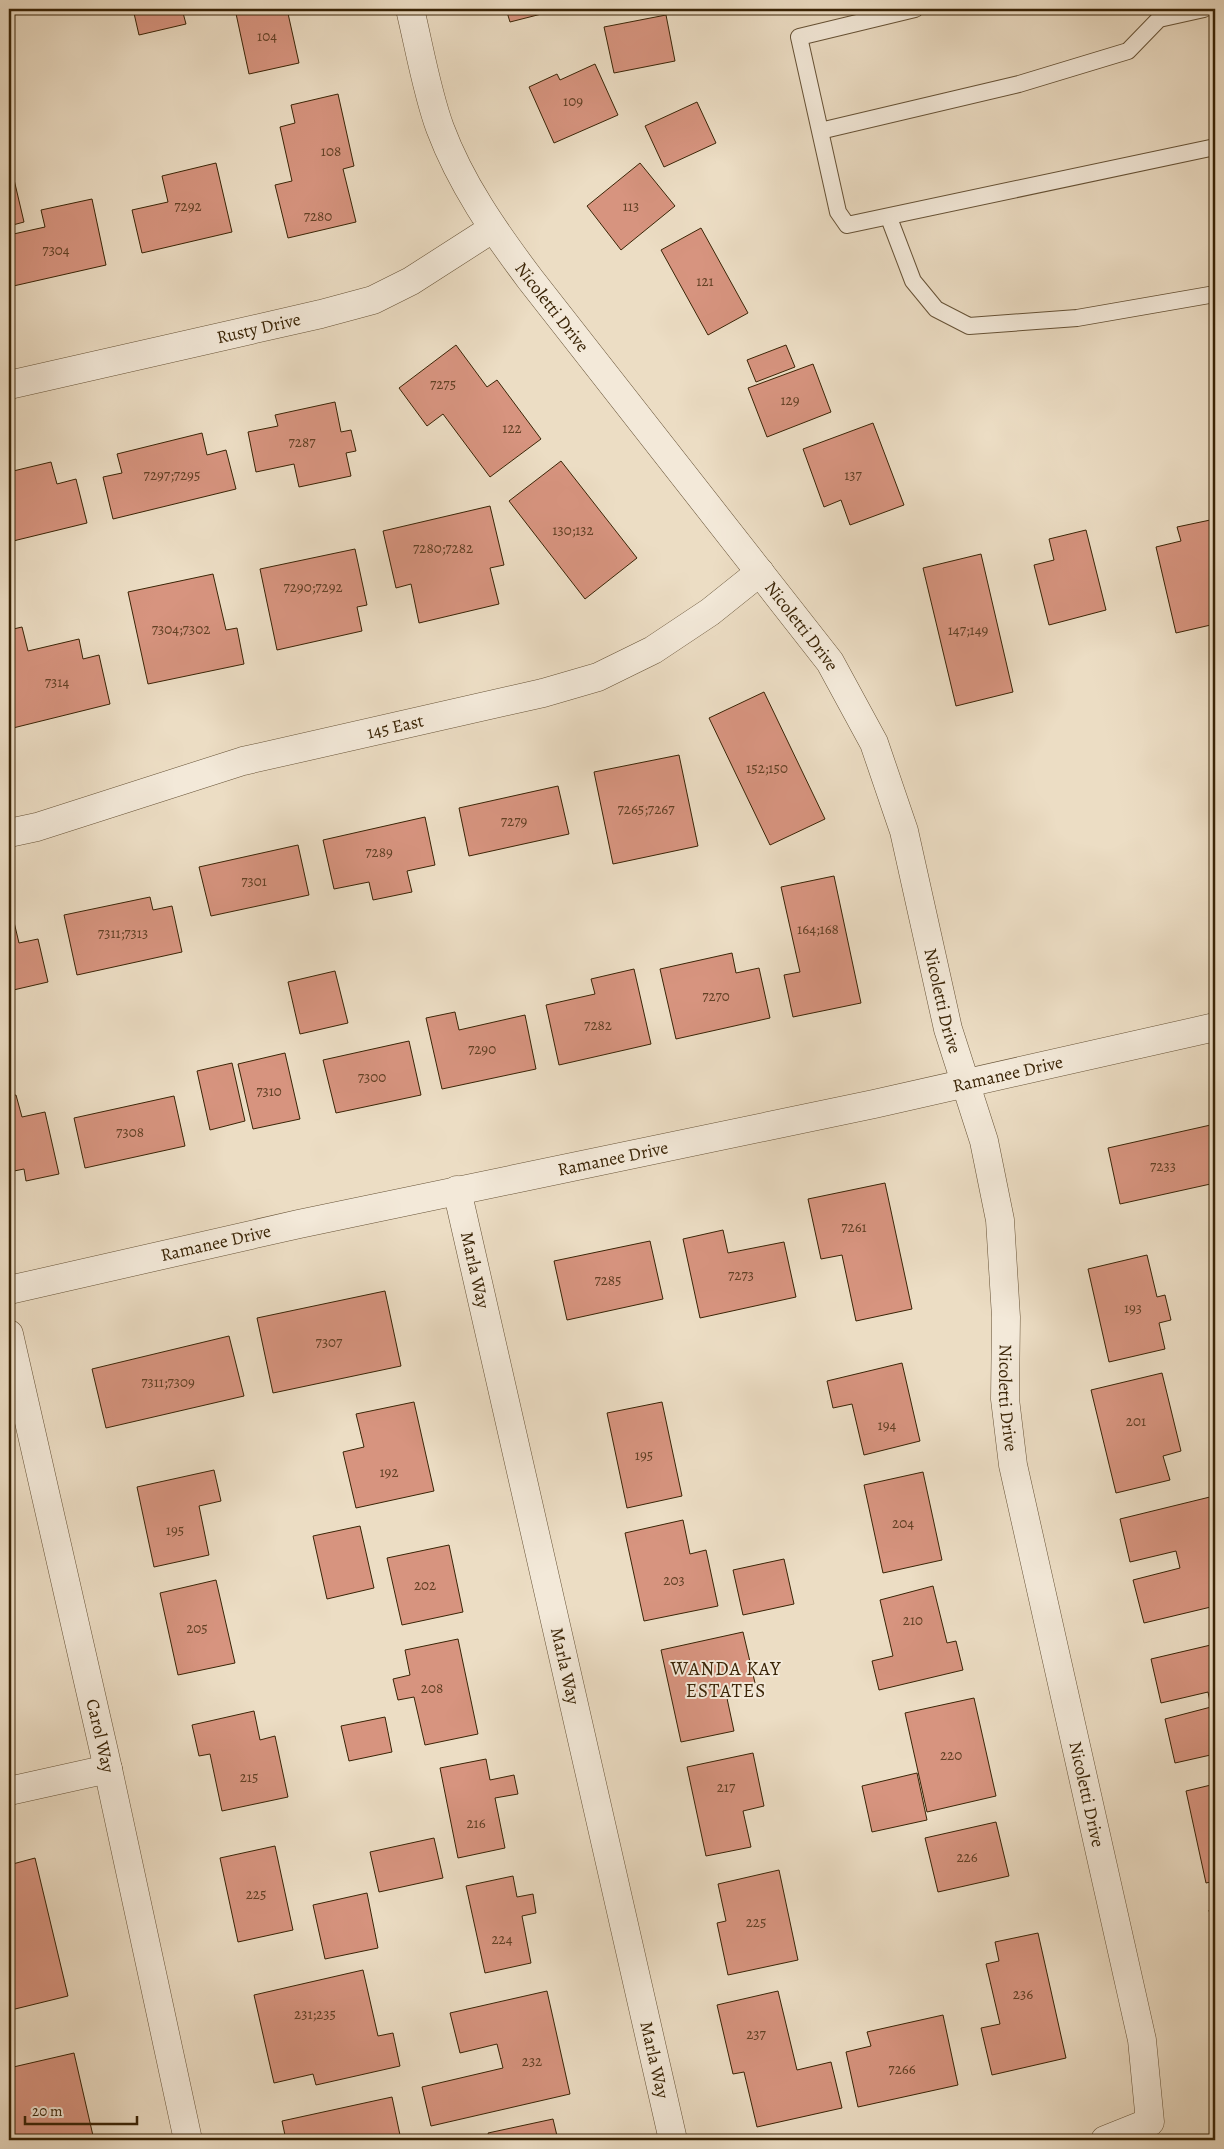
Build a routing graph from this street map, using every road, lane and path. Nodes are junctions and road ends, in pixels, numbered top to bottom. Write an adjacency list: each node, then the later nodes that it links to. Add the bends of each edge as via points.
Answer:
1 (410, 9): 7 (street, Nicoletti Drive, via 440,126 463,182)
2 (915, 9): 4 (lane, via 799,37)
3 (1204, 9): 4 (lane, via 1159,19 1128,50 1019,84)
4 (820, 131): 6 (lane, via 838,212 847,225)
5 (1215, 147): 6 (lane)
6 (889, 218): 8 (lane, via 914,281 936,309 969,326 1077,318)
7 (492, 229): 9 (street, Rusty Drive, via 411,282 372,300); 10 (street, Nicoletti Drive)
8 (1215, 294)
9 (9, 385)
10 (760, 572): 11 (street, 145 East, via 710,612 653,650 598,677 543,693 243,761); 13 (street, Nicoletti Drive, via 830,662 874,743 904,831 948,1029)
11 (9, 833)
12 (1215, 1027): 13 (street, Ramanee Drive)
13 (966, 1084): 14 (street, Ramanee Drive); 21 (street, Nicoletti Drive, via 984,1141 1000,1220 1006,1317 1005,1399 1013,1465 1142,2040 1150,2122)
14 (457, 1190): 15 (street, Ramanee Drive); 20 (street, Marla Way)
15 (9, 1290)
16 (9, 1334): 17 (street, Carol Way)
17 (108, 1769): 18 (street); 19 (street, Carol Way)
18 (9, 1791)
19 (188, 2140)
20 (673, 2140)
21 (1105, 2140)

